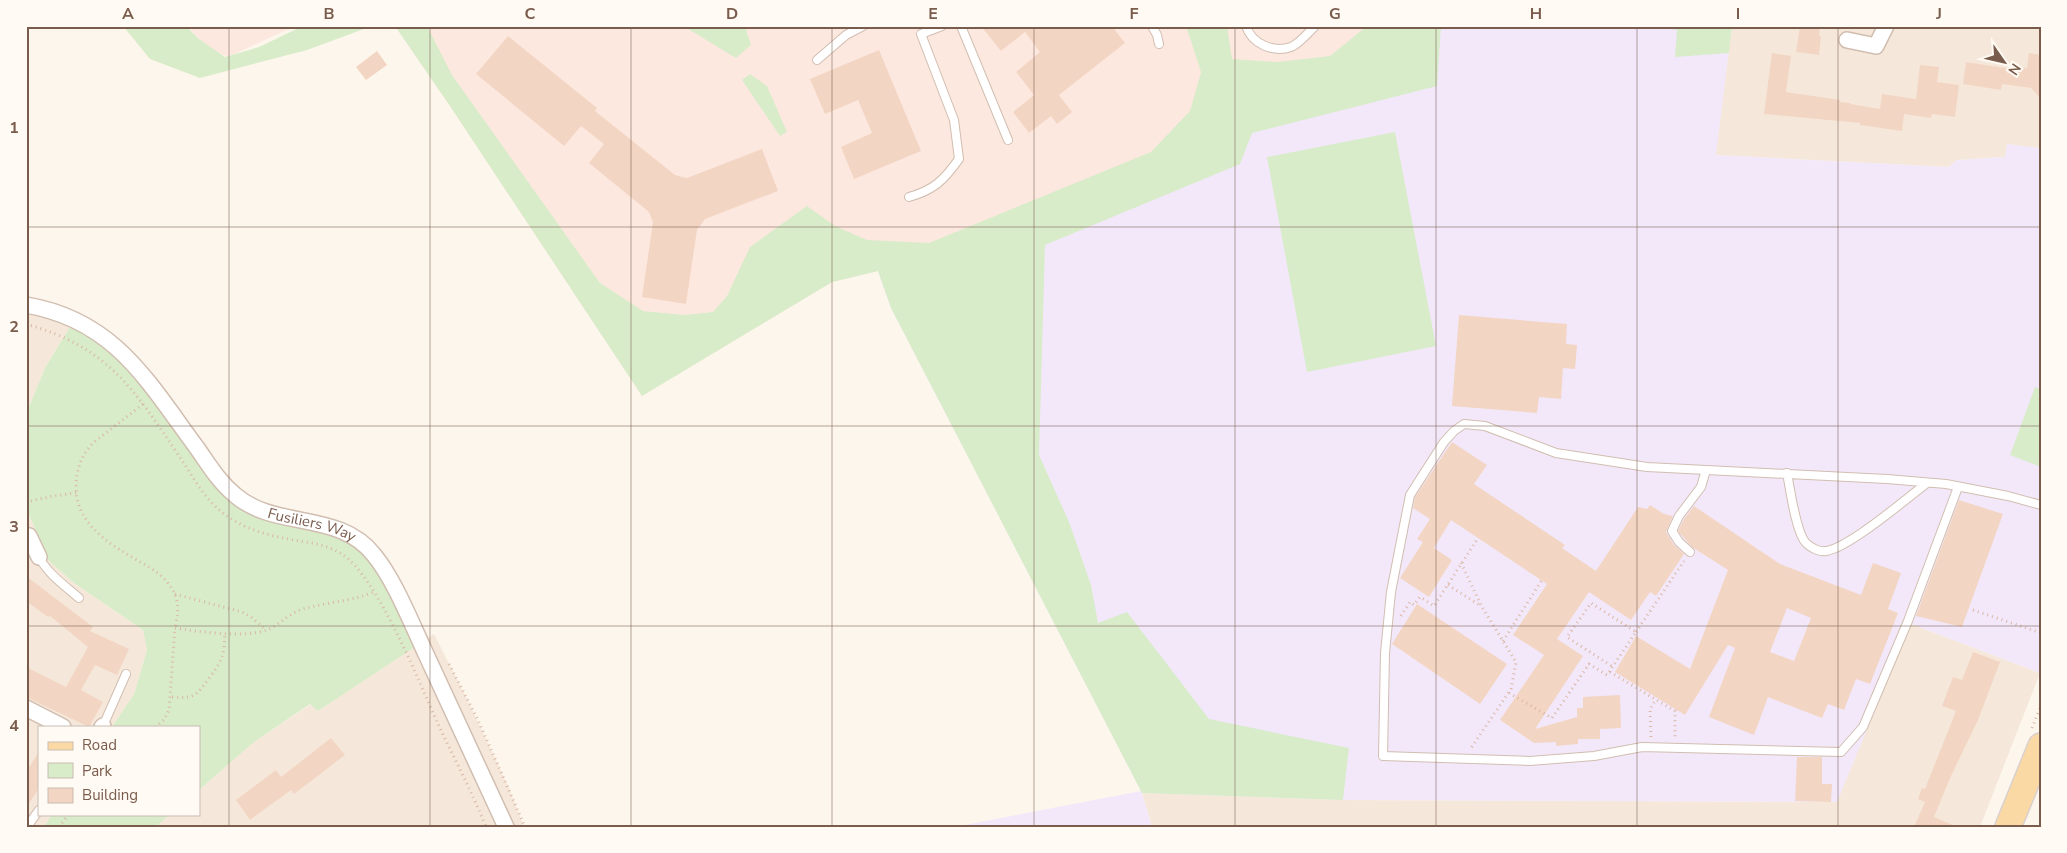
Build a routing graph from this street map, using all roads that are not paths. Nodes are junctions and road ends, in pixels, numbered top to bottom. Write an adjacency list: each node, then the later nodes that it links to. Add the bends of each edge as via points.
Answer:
1 (863, 26): 12 (lane, via 846,35)
2 (917, 26): 9 (lane)
3 (942, 26): 9 (lane)
4 (961, 26): 13 (lane)
5 (1152, 26): 11 (lane)
6 (1246, 26): 7 (lane, via 1249,35 1267,48 1292,47)
7 (1315, 26)
8 (1886, 26): 10 (street, via 1876,46)
9 (921, 34): 14 (lane, via 954,120 959,159 938,185)
10 (1847, 40)
11 (1159, 44)
12 (817, 60)
13 (1008, 140)
14 (908, 197)
15 (26, 305): 33 (street, Fusiliers Way, via 54,312 84,325 127,356 149,380 220,481 235,496 270,514 336,527 373,552 408,616)
16 (1706, 470): 17 (lane); 19 (lane, via 1647,467 1563,454 1485,426 1459,426 1444,442 1410,495 1392,592 1384,670 1383,756 1530,761 1594,756 1642,747 1841,752 1863,727 1908,621); 22 (lane, via 1701,487 1678,516 1672,531)
17 (1787, 473): 18 (lane); 18 (lane, via 1802,538 1810,547 1822,551 1845,543)
18 (1927, 482): 19 (lane)
19 (1958, 487): 20 (lane)
20 (2041, 505)
21 (27, 534): 23 (street)
22 (1690, 552)
23 (39, 557): 24 (lane, via 53,576)
24 (79, 598)
25 (126, 674): 28 (lane)
26 (26, 708): 27 (street)
27 (61, 726)
28 (103, 726)
29 (2041, 746): 31 (main road)
30 (38, 812): 32 (lane)
31 (2014, 825)
32 (28, 827)
33 (506, 827)

